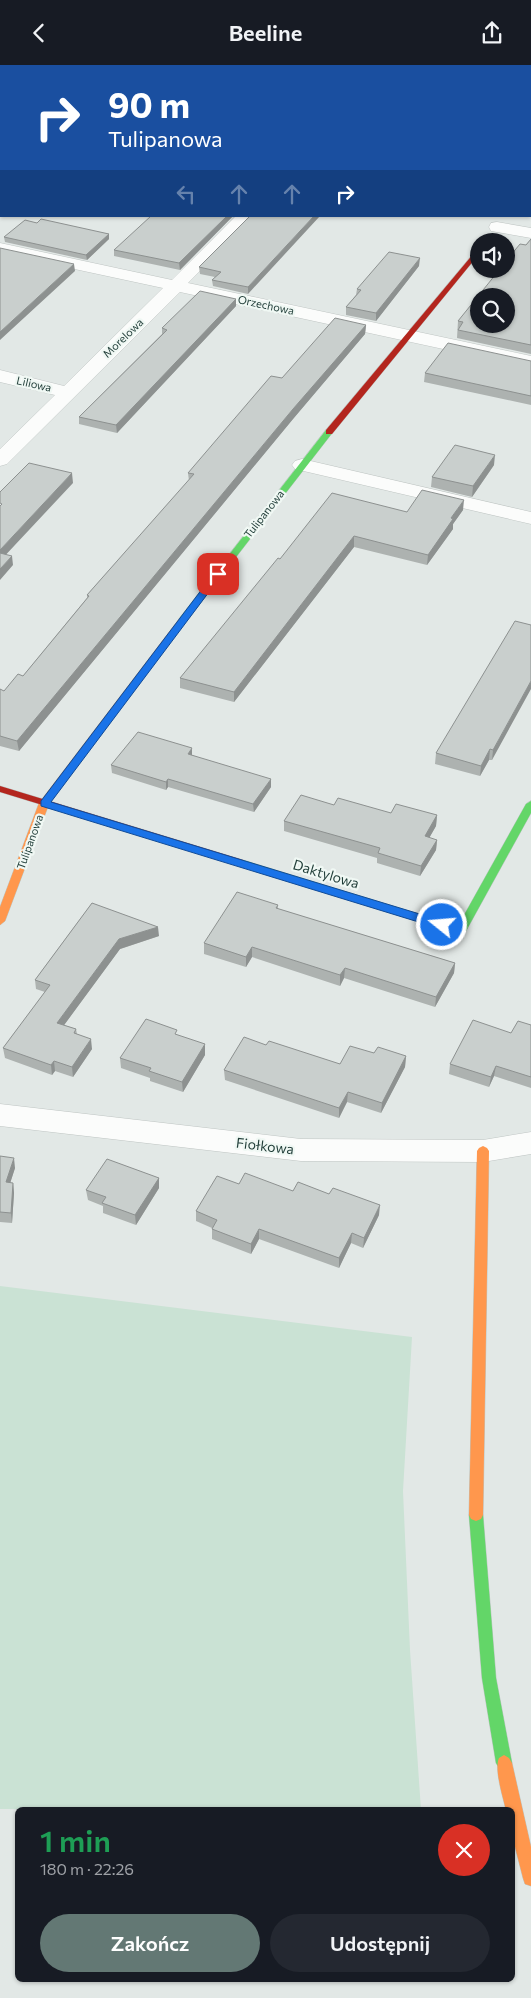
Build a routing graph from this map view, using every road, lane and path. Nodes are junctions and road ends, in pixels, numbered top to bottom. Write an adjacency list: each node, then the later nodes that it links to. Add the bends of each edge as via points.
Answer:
1 (245, 217): 7 (street, Morelowa)
2 (502, 221): 3 (street); 4 (street)
3 (492, 233)
4 (531, 233)
5 (0, 248): 7 (street, Orzechowa)
6 (470, 260): 8 (street, Tulipanowa)
7 (177, 285): 8 (street, Orzechowa); 11 (street, Morelowa)
8 (409, 335): 9 (street, Orzechowa); 13 (street, Tulipanowa)
9 (531, 362)
10 (0, 376): 11 (street, Liliowa)
11 (67, 392): 12 (street, Morelowa)
12 (0, 460)
13 (302, 465): 14 (street); 16 (street, Tulipanowa)
14 (531, 518)
15 (0, 789): 16 (street)
16 (44, 803): 17 (street, Daktylowa, via 461,931); 18 (street, Tulipanowa)
17 (531, 804)
18 (0, 921)
19 (0, 1115): 21 (street, Fiołkowa, via 301,1150)
20 (531, 1143): 21 (street, Fiołkowa)
21 (483, 1151): 22 (street, via 475,1507 489,1678)
22 (513, 1807)
23 (515, 1814): 24 (street)
24 (531, 1878)

